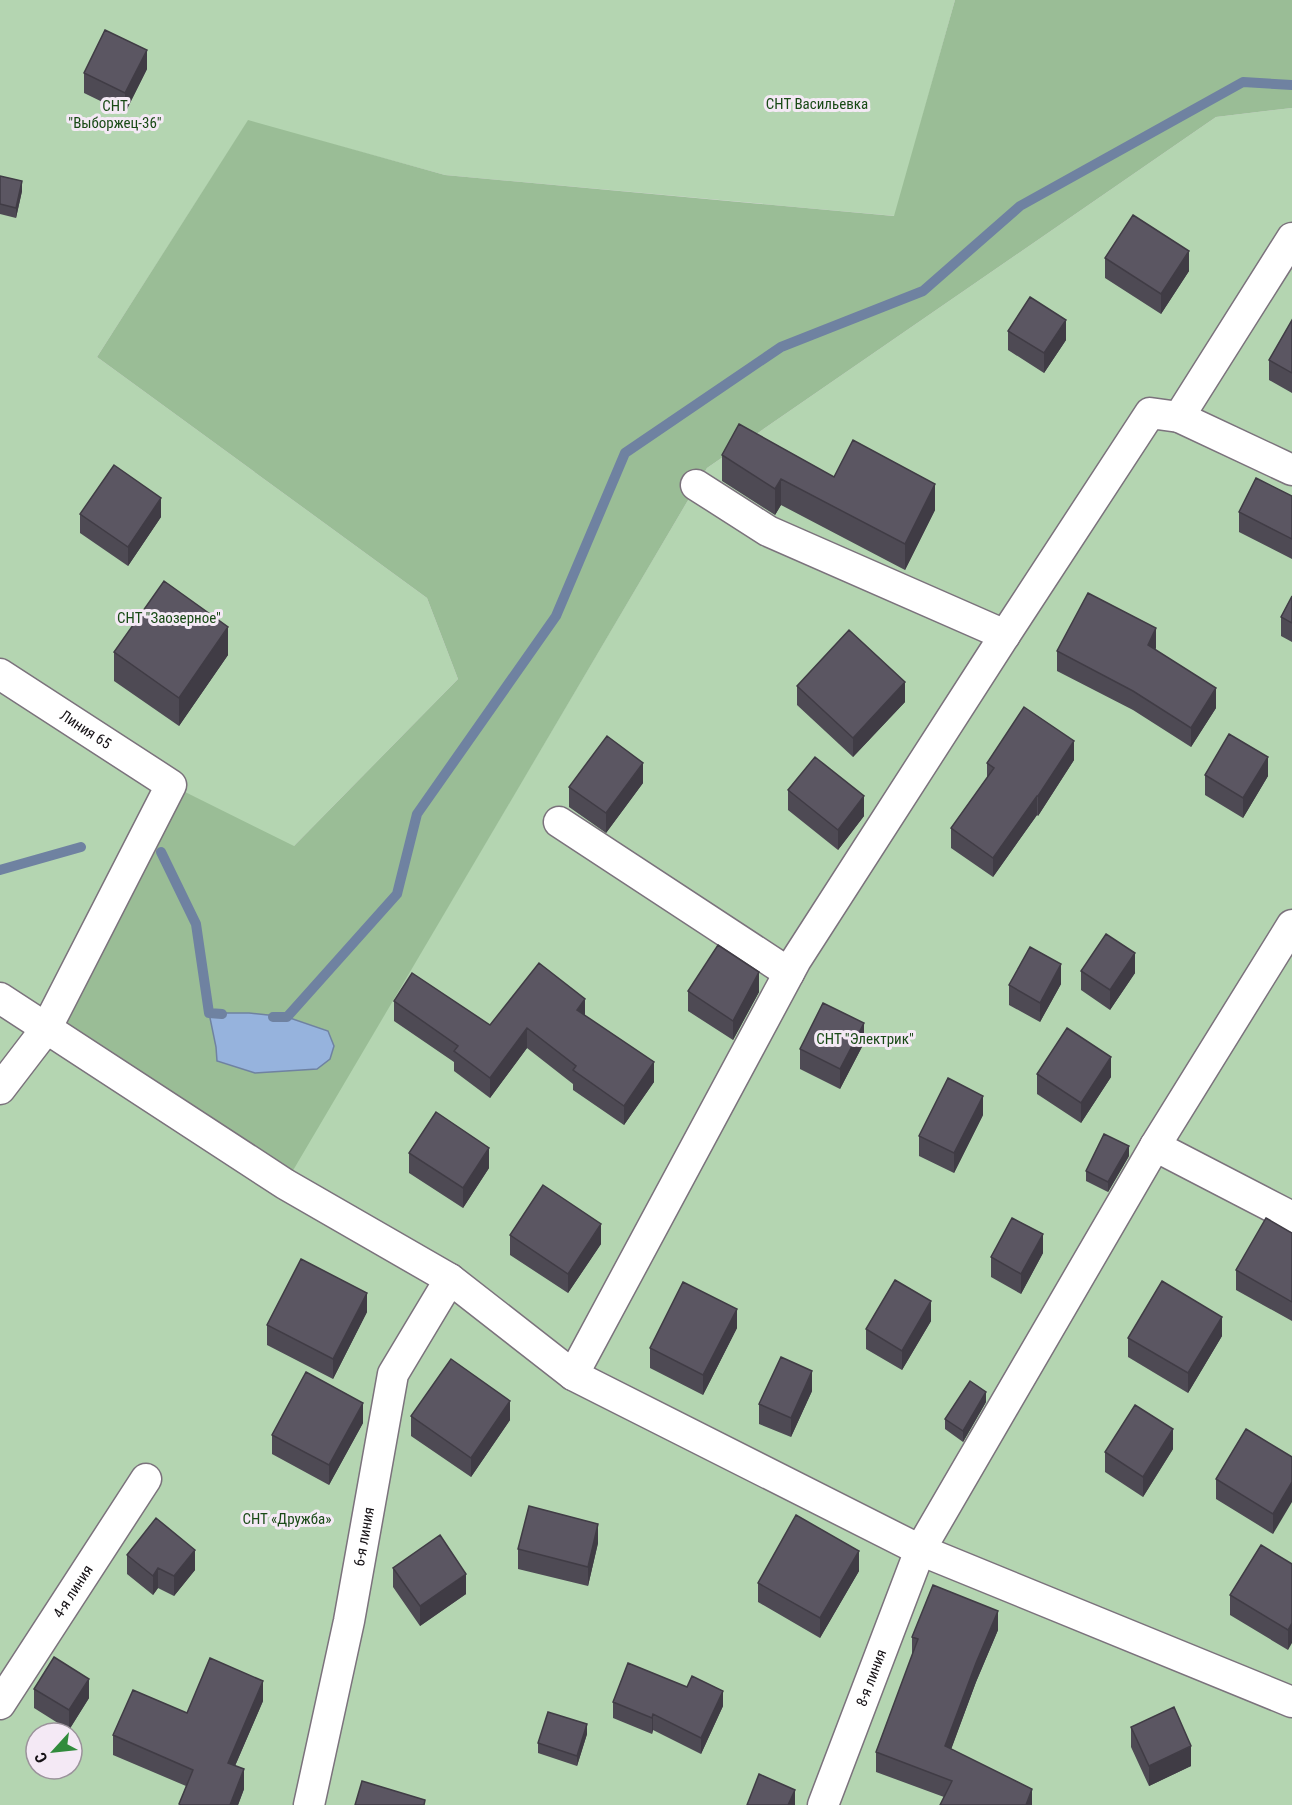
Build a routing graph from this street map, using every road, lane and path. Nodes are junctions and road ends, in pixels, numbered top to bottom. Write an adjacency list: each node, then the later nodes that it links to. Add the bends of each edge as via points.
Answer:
1 (1292, 238): 2 (street)
2 (1179, 417): 3 (street); 5 (street, via 1150,413)
3 (1292, 470)
4 (696, 485): 5 (street, via 768,531)
5 (1005, 634): 9 (street)
6 (0, 674): 11 (street, Линия 65, via 171,785)
7 (559, 822): 9 (street)
8 (1292, 925): 13 (street, 8-я линия)
9 (789, 973): 16 (street)
10 (0, 998): 11 (street)
11 (46, 1029): 12 (street); 15 (street, via 285,1184)
12 (0, 1089)
13 (1155, 1146): 14 (street); 18 (street, 8-я линия)
14 (1292, 1217)
15 (450, 1279): 16 (street); 21 (street, 6-я линия, via 393,1374 349,1621)
16 (573, 1375): 18 (street)
17 (146, 1479): 20 (street, 4-я линия)
18 (920, 1550): 19 (street); 22 (street, 8-я линия)
19 (1292, 1702)
20 (0, 1704)
21 (309, 1805)
22 (823, 1805)

